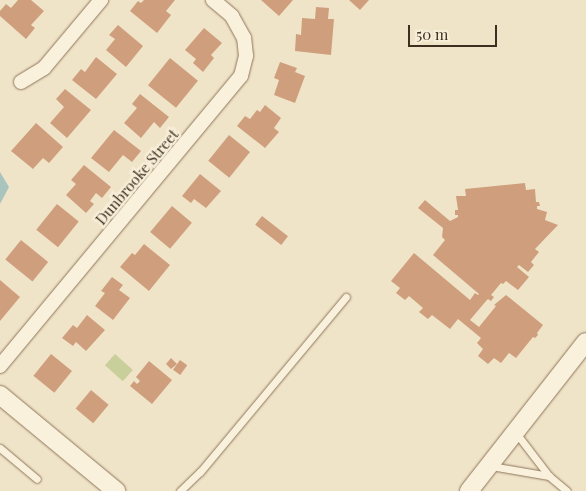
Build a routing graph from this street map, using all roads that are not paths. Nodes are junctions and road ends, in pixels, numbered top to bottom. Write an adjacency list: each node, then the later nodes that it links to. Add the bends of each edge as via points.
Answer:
1 (102, 0): 3 (street, via 44,68)
2 (213, 0): 6 (street, Dunbrooke Street, via 232,16 244,38 246,56 241,76)
3 (21, 82)
4 (346, 297): 14 (lane, via 200,472)
5 (586, 342): 8 (street)
6 (0, 366)
7 (0, 395): 13 (street)
8 (515, 432): 10 (street); 11 (lane)
9 (0, 448): 12 (lane)
10 (489, 466): 11 (lane); 15 (street)
11 (549, 476): 16 (lane)
12 (38, 479)
13 (116, 491)
14 (180, 491)
15 (469, 491)
16 (567, 491)

